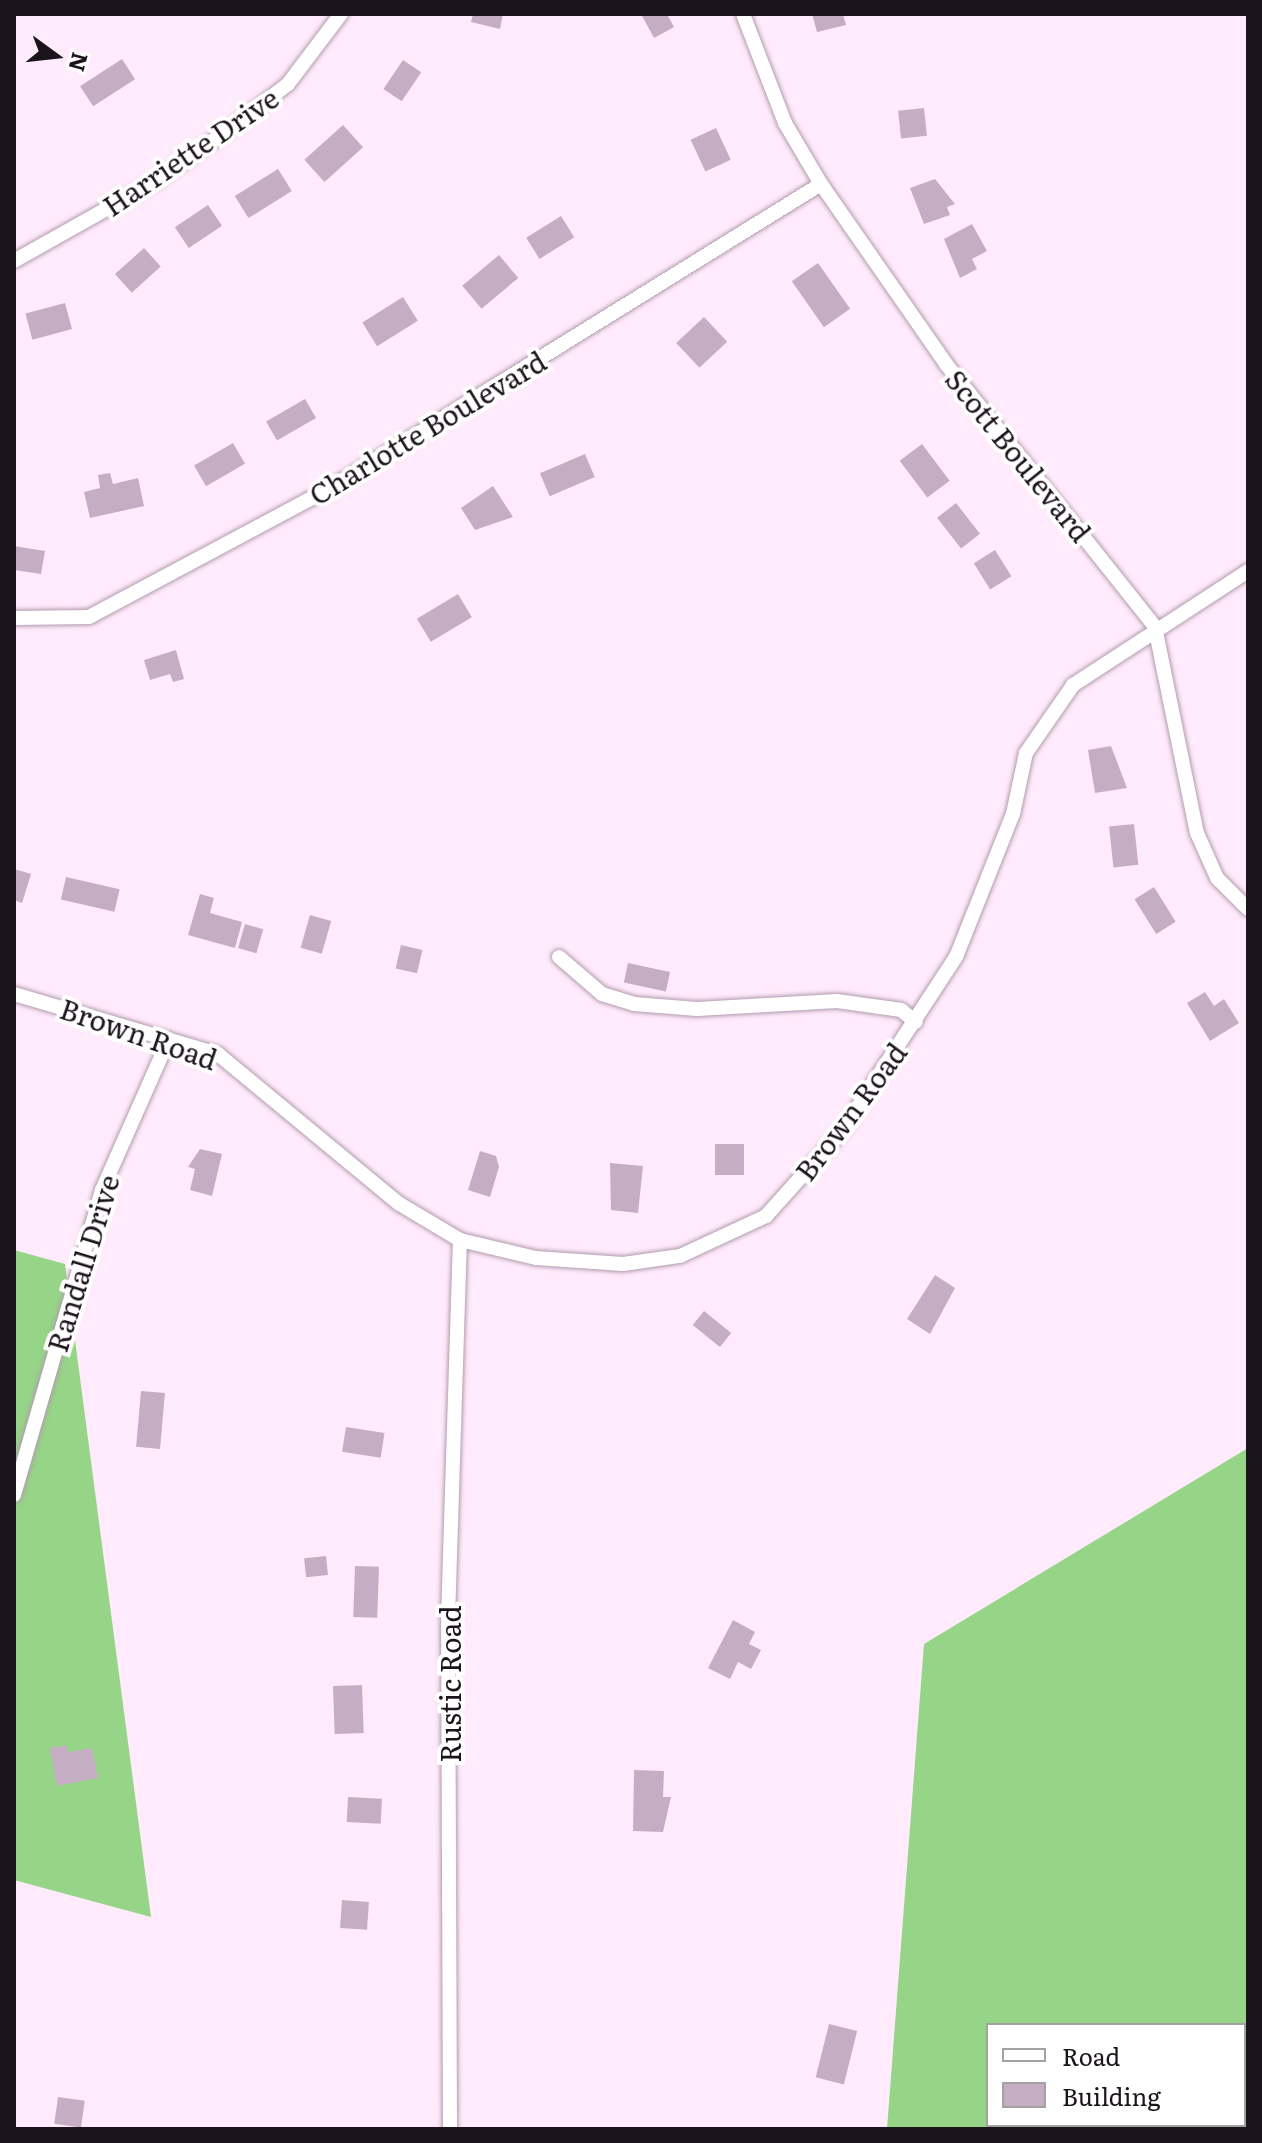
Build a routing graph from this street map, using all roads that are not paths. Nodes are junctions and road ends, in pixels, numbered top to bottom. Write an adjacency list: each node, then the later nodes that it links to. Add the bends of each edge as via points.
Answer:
1 (341, 14): 4 (street, Harriette Drive, via 288,84 245,117 156,181)
2 (743, 14): 3 (street, Scott Boulevard, via 785,123)
3 (821, 184): 6 (street, Charlotte Boulevard, via 332,487 89,617); 7 (street, Scott Boulevard, via 946,364)
4 (14, 261)
5 (1248, 571): 7 (street, Brown Road)
6 (14, 618)
7 (1155, 627): 8 (street, Scott Boulevard, via 1197,833 1217,878); 11 (street, Brown Road, via 1073,685 1026,753 1013,814 956,957)
8 (1248, 909)
9 (559, 957): 11 (street, via 602,994 634,1004 697,1009 837,1001 901,1010)
10 (14, 994): 12 (street, Brown Road)
11 (916, 1022): 13 (street, Brown Road, via 842,1131 795,1185 766,1216 719,1242 623,1264 536,1258)
12 (169, 1039): 13 (street, Brown Road, via 218,1054 398,1203); 14 (street, Randall Drive, via 102,1190)
13 (460, 1240): 15 (street, Rustic Road, via 448,1619)
14 (14, 1495)
15 (450, 2129)

